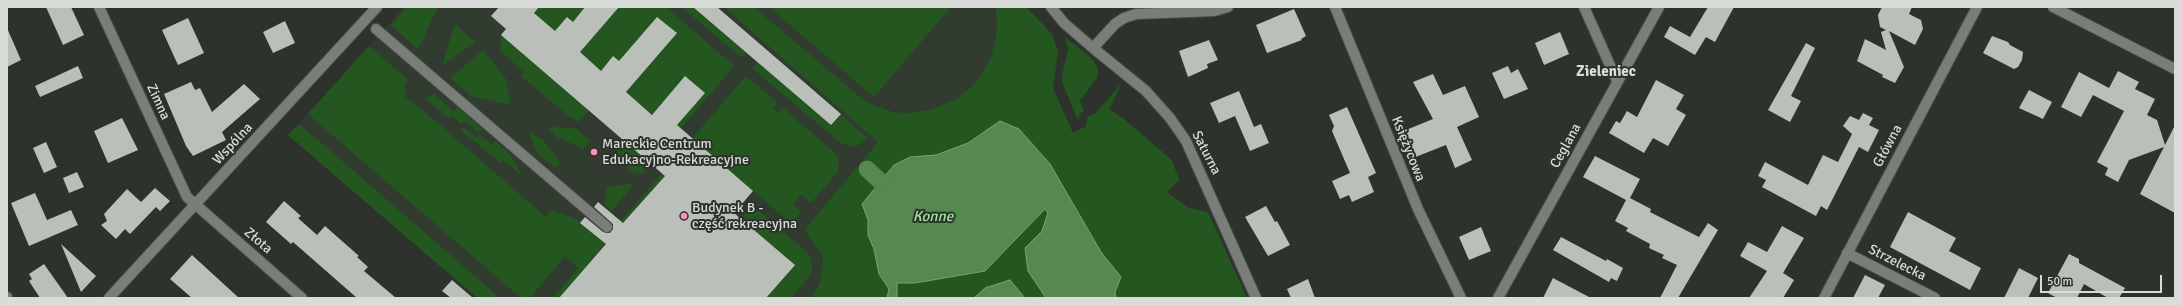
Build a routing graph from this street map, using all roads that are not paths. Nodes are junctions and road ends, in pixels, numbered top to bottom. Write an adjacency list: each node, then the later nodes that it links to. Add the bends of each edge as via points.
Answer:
1 (99, 7): 14 (street, Zimna, via 184,191)
2 (377, 7): 14 (street, Wspólna)
3 (1051, 7): 11 (street, Saturna, via 1064,23)
4 (1228, 7): 11 (street, via 1214,11 1136,14 1116,24)
5 (1335, 7): 20 (street, Księżycowa, via 1418,209)
6 (1584, 7): 13 (street)
7 (1659, 7): 13 (street, Ceglana)
8 (1977, 7): 16 (street, Główna)
9 (2053, 7): 12 (street)
10 (376, 29): 15 (street)
11 (1093, 48): 19 (street, Saturna, via 1146,91 1186,141)
12 (2175, 70)
13 (1617, 81): 21 (street, Ceglana)
14 (196, 205): 17 (street, Wspólna); 18 (street, Złota)
15 (607, 227)
16 (1847, 253): 22 (street, Główna); 23 (street, Strzelecka)
17 (109, 298)
18 (302, 298)
19 (1256, 298)
20 (1461, 298)
21 (1498, 298)
22 (1824, 298)
23 (1935, 298)

